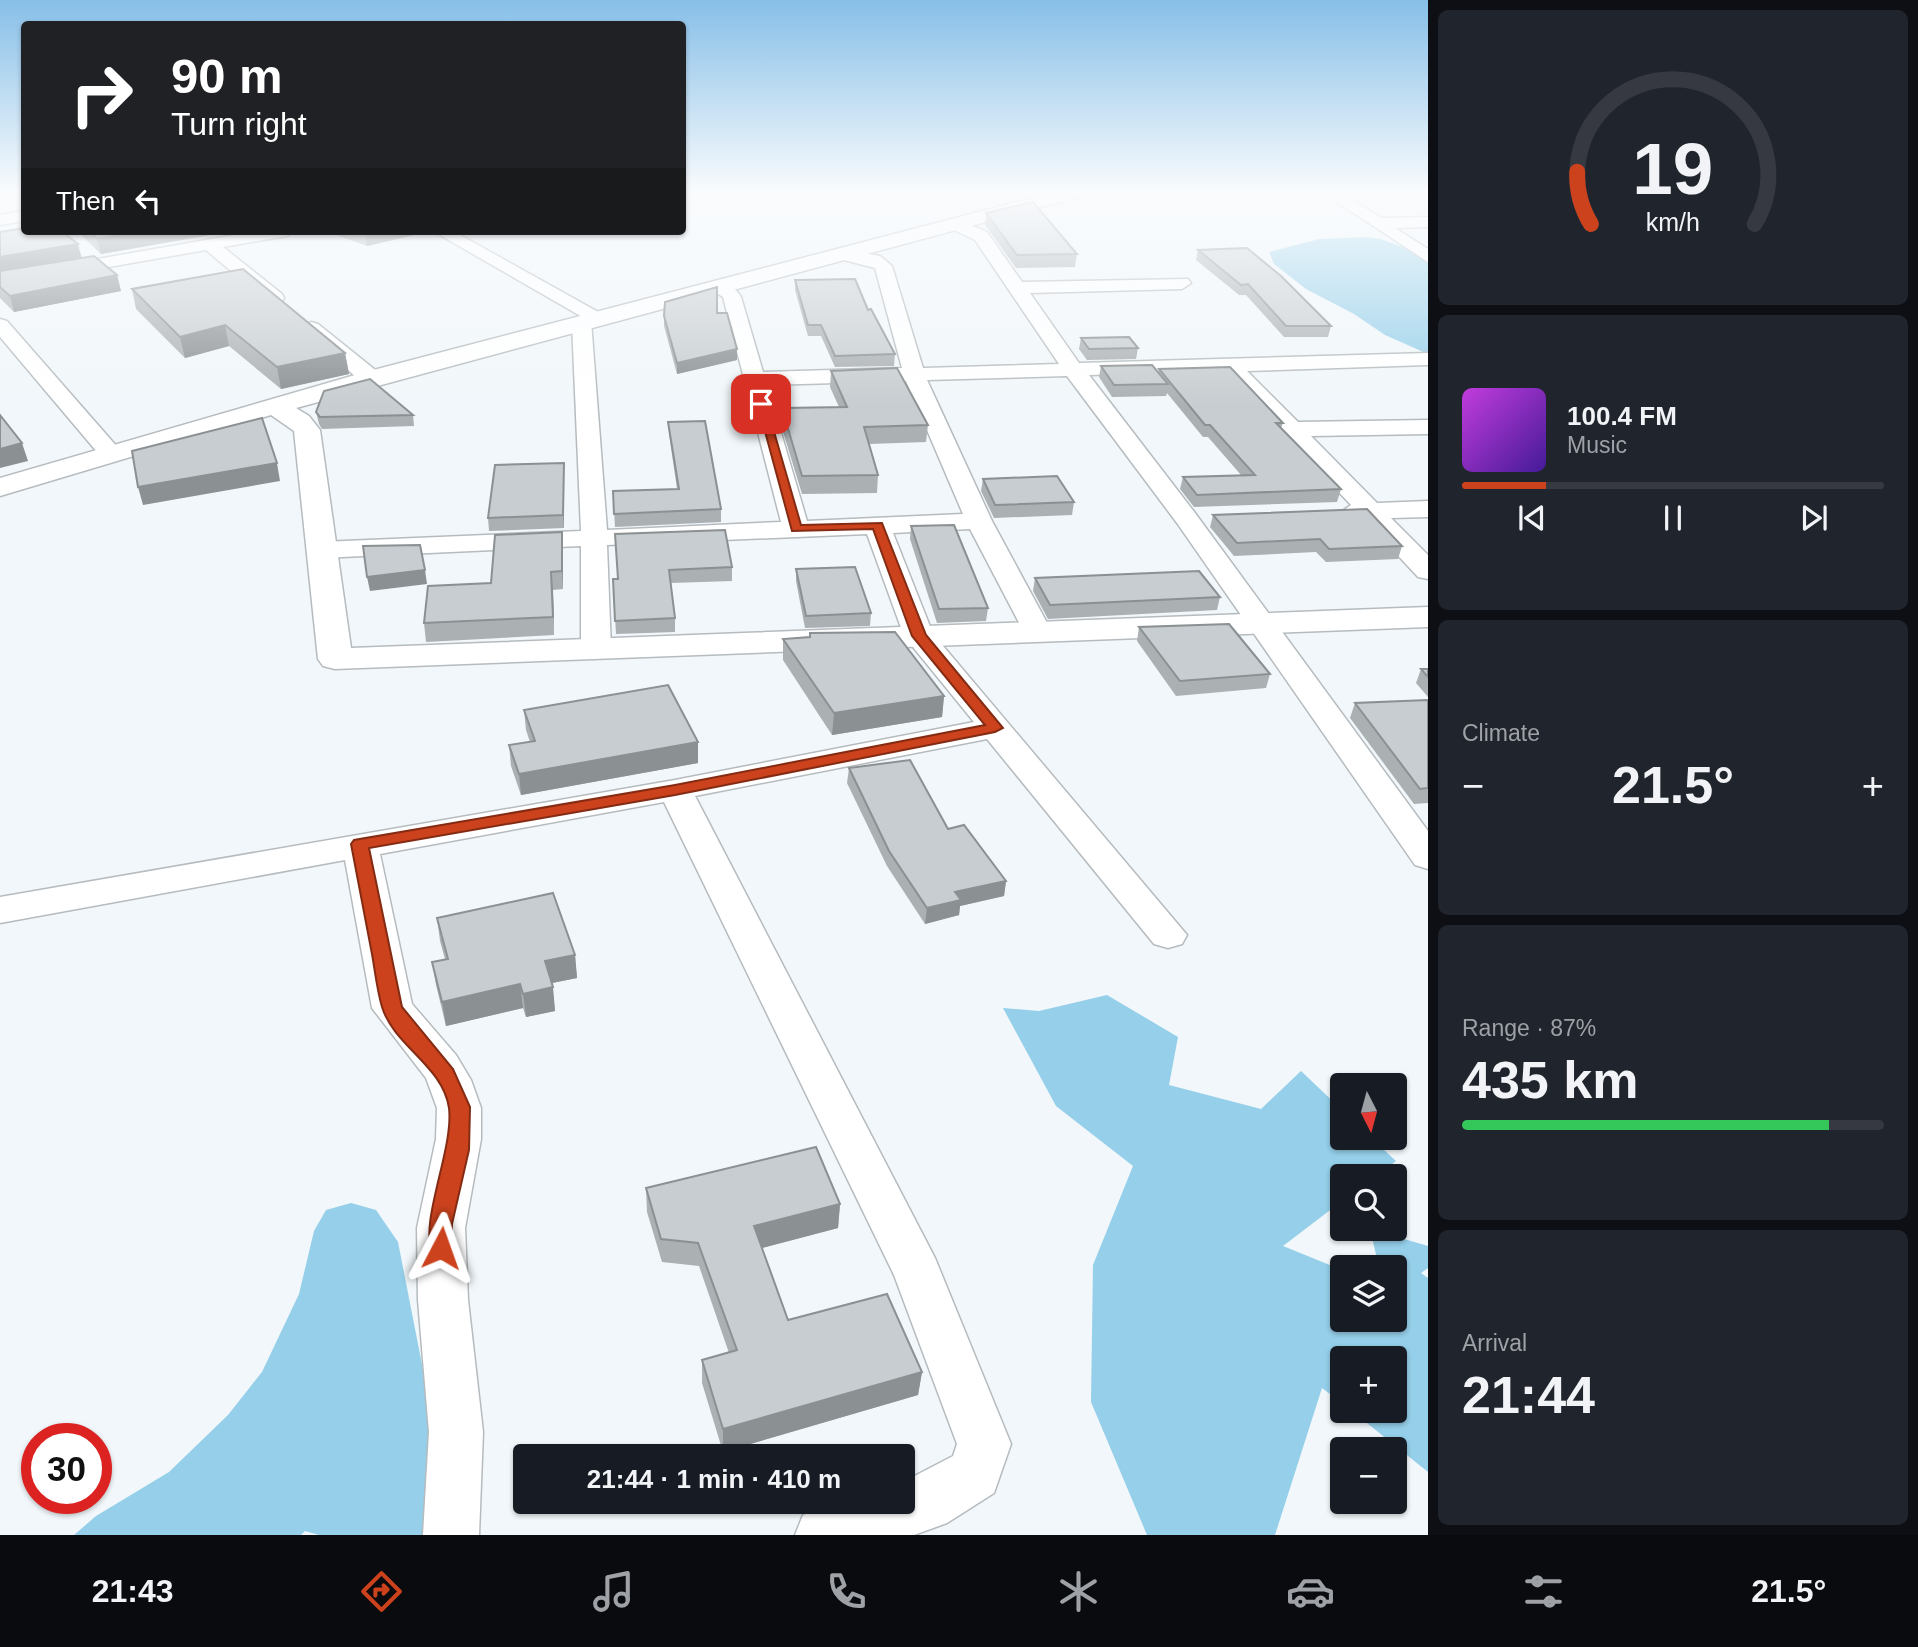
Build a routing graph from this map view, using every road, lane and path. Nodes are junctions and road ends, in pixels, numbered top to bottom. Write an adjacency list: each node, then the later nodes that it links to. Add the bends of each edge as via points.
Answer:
1 (99, 264): 7 (street)
2 (233, 264): 17 (street)
3 (496, 264): 11 (street)
4 (805, 264): 9 (street)
5 (879, 264): 16 (street)
6 (1000, 264): 10 (street)
7 (0, 281)
8 (1182, 283): 10 (street)
9 (716, 287): 11 (street); 18 (street, via 732,298)
10 (1016, 288): 15 (street)
11 (591, 320): 17 (street); 32 (street)
12 (0, 325): 22 (street)
13 (1428, 359): 14 (street)
14 (1229, 365): 15 (street); 21 (street)
15 (1073, 369): 16 (street); 28 (street)
16 (914, 374): 18 (street); 29 (street)
17 (371, 378): 19 (street)
18 (754, 379): 31 (street)
19 (274, 406): 22 (street); 33 (street, via 307,430)
20 (1428, 426): 21 (street)
21 (1290, 429): 25 (street)
22 (111, 454): 23 (street)
23 (0, 487)
24 (1428, 509): 25 (street)
25 (1368, 512): 26 (street); 34 (street)
26 (1326, 513)
27 (1214, 517): 28 (street)
28 (1186, 518): 36 (street)
29 (979, 521): 30 (street); 37 (street)
30 (877, 526): 31 (street); 38 (street)
31 (796, 529): 32 (street)
32 (594, 538): 33 (street); 39 (street)
33 (321, 550): 39 (street, via 335,659)
34 (1428, 571)
35 (1428, 617): 36 (street)
36 (1260, 623): 37 (street); 43 (street)
37 (1037, 632): 38 (street)
38 (919, 636): 39 (street); 40 (street)
39 (596, 649)
40 (995, 728): 41 (street); 45 (street)
41 (675, 790): 42 (street); 47 (street, via 918,1273 984,1444 975,1474 927,1503)
42 (360, 844): 44 (street); 46 (street, via 392,1008 446,1075 459,1107 458,1150 441,1224 455,1422)
43 (1428, 857)
44 (0, 910)
45 (1168, 934)
46 (451, 1535)
47 (824, 1535)

